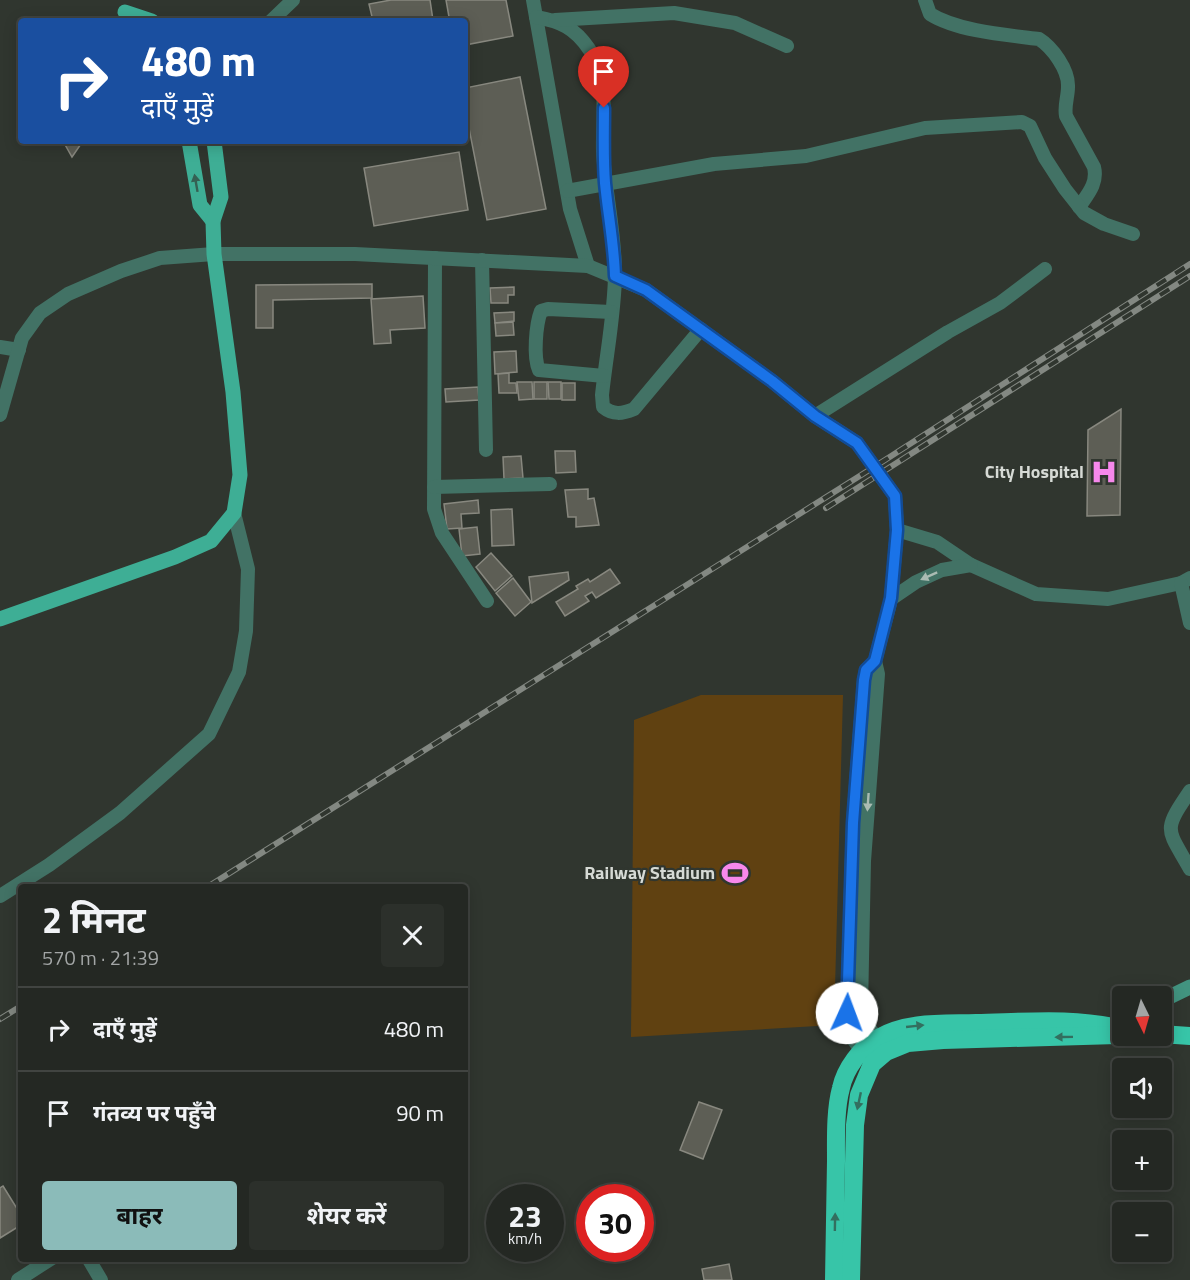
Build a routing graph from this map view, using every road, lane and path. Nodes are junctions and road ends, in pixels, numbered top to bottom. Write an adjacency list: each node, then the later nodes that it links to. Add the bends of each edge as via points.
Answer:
1 (293, 0): 7 (street)
2 (533, 0): 5 (street)
3 (925, 0): 14 (street, via 930,14 938,19 1039,39 1048,45 1069,85 1066,116 1096,175)
4 (123, 11): 6 (main road)
5 (536, 17): 8 (street); 13 (street)
6 (143, 18)
7 (274, 18)
8 (555, 20): 9 (street, via 674,13 735,23); 12 (street, via 573,30 590,50 600,73 604,95)
9 (787, 46)
10 (190, 144): 15 (main road, one-way to 10, via 200,205)
11 (214, 144): 15 (main road, via 221,197)
12 (605, 186): 13 (street); 14 (street, via 714,164 806,156 925,128 1022,122 1030,126 1045,158); 22 (street)
13 (567, 191): 20 (street)
14 (1079, 207): 16 (street, via 1104,224)
15 (213, 220): 17 (main road)
16 (1133, 234)
17 (214, 254): 18 (street); 26 (street, via 160,258 68,294 40,313 22,338); 33 (main road, via 240,475)
18 (435, 258): 19 (street); 32 (street)
19 (482, 260): 20 (street); 30 (street)
20 (588, 266): 22 (street)
21 (1045, 269): 29 (street, via 1000,303)
22 (615, 276): 23 (street); 24 (street, via 646,290)
23 (611, 312): 27 (street); 27 (street, via 548,309 541,311 538,318 538,370)
24 (700, 329): 27 (street, via 634,409 610,413 603,407); 29 (street)
25 (0, 347): 26 (street)
26 (19, 350): 28 (street)
27 (604, 376)
28 (0, 415)
29 (815, 416): 34 (street, via 857,443 895,496)
30 (486, 450)
31 (550, 484): 32 (street)
32 (434, 487): 38 (street, via 434,509 442,533)
33 (234, 513): 39 (main road, via 211,541); 44 (street, via 248,568 246,631 239,672 209,734 120,813)
34 (897, 530): 35 (street, via 937,542); 37 (street)
35 (971, 566): 36 (street, via 1036,594 1108,599); 37 (street, one-way to 37, via 942,570)
36 (1185, 580): 40 (street)
37 (891, 598): 41 (street)
38 (488, 601)
39 (0, 619)
40 (1190, 623)
41 (875, 661): 52 (street, one-way to 52, via 878,674 864,861 861,1008); 53 (street, via 866,670 864,680 853,823 847,1013 850,1035)
42 (1190, 791): 43 (street, via 1171,818 1169,828)
43 (1190, 869)
44 (19, 884)
45 (18, 885): 46 (street)
46 (0, 896)
47 (1190, 987): 48 (street)
48 (1172, 995)
49 (1108, 1030): 52 (highway)
50 (1172, 1035): 51 (highway)
51 (1190, 1036)
52 (881, 1045): 53 (highway)
53 (867, 1057): 58 (highway, one-way to 53, via 836,1139 841,1088 847,1072); 59 (highway, one-way to 59, via 855,1125)
54 (46, 1262): 56 (street)
55 (90, 1262): 57 (street)
56 (18, 1280)
57 (101, 1280)
58 (834, 1280)
59 (851, 1280)

